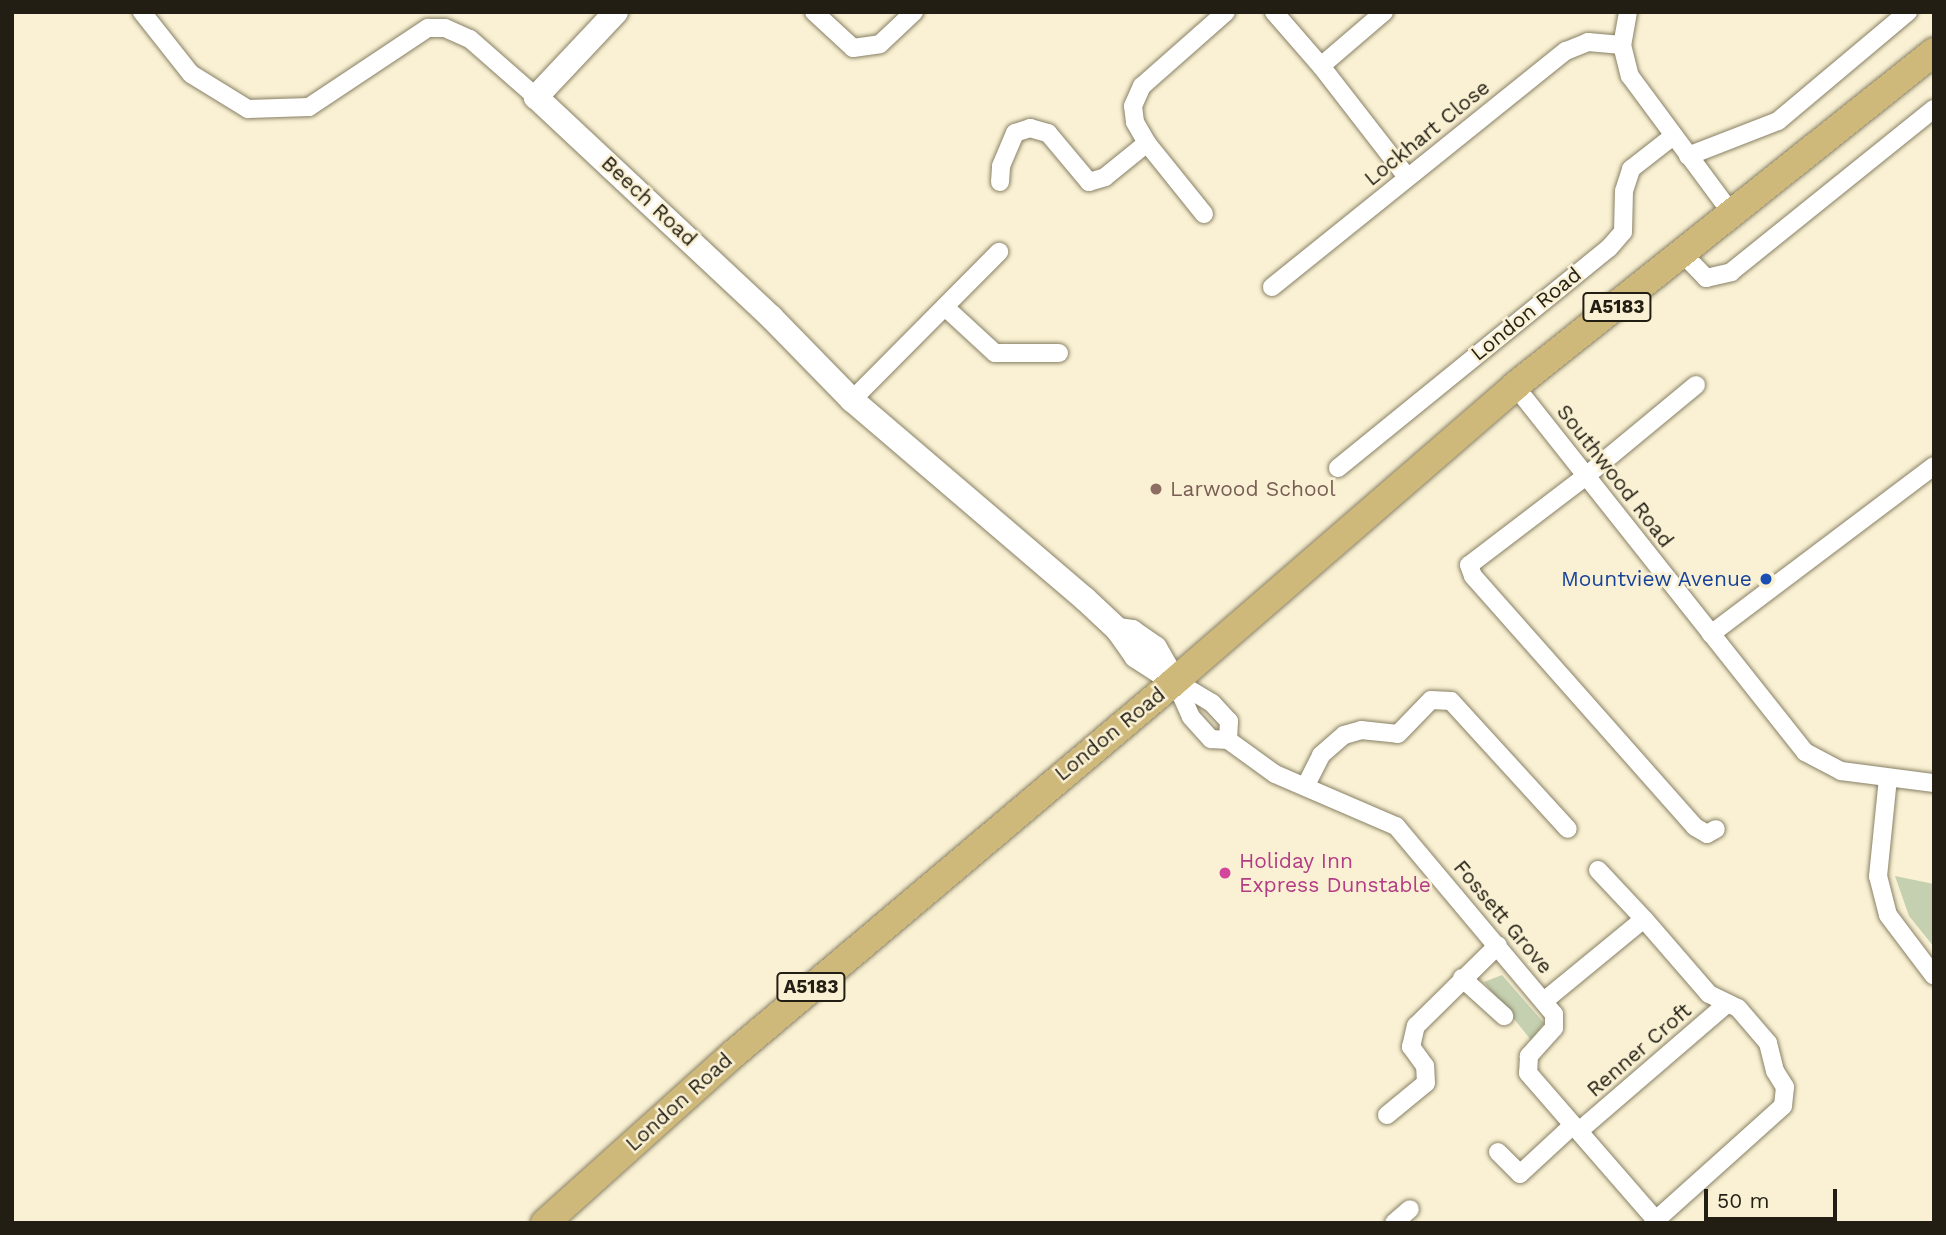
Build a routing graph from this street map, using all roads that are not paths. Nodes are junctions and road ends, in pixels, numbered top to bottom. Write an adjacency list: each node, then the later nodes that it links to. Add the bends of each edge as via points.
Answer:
1 (142, 12): 13 (street, Beech Road, via 191,75 248,109 309,107 428,28 445,28 470,39)
2 (616, 12): 13 (street)
3 (814, 12): 4 (street, via 853,48 880,44)
4 (914, 12)
5 (1226, 12): 16 (street, via 1142,86 1133,106 1135,122)
6 (1274, 12): 12 (street)
7 (1384, 12): 12 (street)
8 (1628, 12): 10 (street)
9 (1908, 12): 17 (street, via 1778,121)
10 (1622, 46): 15 (street, via 1630,76); 18 (street, Lockhart Close, via 1588,43 1566,51)
11 (1931, 60): 21 (main road, London Road / A5183)
12 (1321, 66): 18 (street)
13 (536, 97): 29 (street, Beech Road, via 761,307)
14 (1934, 109): 23 (street, via 1731,272 1706,278)
15 (1672, 136): 17 (street); 31 (street, London Road, via 1631,169 1624,191 1623,233 1609,248)
16 (1147, 143): 19 (street, via 1105,177 1090,182 1048,134 1030,128 1015,133 1001,166); 20 (street)
17 (1688, 156): 21 (street)
18 (1407, 177): 24 (street, Lockhart Close)
19 (1000, 182)
20 (1204, 214)
21 (1732, 214): 23 (main road, London Road / A5183)
22 (999, 251): 25 (street)
23 (1684, 256): 28 (main road, London Road / A5183)
24 (1272, 287)
25 (945, 307): 26 (street, via 995,353); 29 (street)
26 (1059, 353)
27 (1696, 385): 32 (street)
28 (1516, 386): 32 (street, Southwood Road); 34 (main road, London Road / A5183)
29 (852, 400): 34 (street, Beech Road, via 1118,630 1136,656)
30 (1934, 467): 33 (street)
31 (1338, 468)
32 (1586, 476): 33 (street, Southwood Road); 40 (street, via 1469,565 1695,827 1707,834)
33 (1711, 634): 36 (street, Southwood Road, via 1805,752 1841,771)
34 (1175, 681): 35 (street, Fossett Grove, via 1191,717 1211,739); 35 (street, via 1221,712 1229,721); 54 (main road, London Road / A5183, via 731,1055)
35 (1228, 740): 38 (street, Fossett Grove, via 1256,763)
36 (1888, 778): 37 (street, Southwood Road); 44 (street, via 1878,876 1888,915)
37 (1934, 783)
38 (1306, 785): 39 (street, via 1328,747 1344,735 1369,731 1398,734 1431,700 1451,701); 43 (street, Fossett Grove, via 1396,826)
39 (1568, 829)
40 (1716, 829)
41 (1598, 870): 42 (street)
42 (1644, 919): 46 (street); 47 (street, via 1709,994)
43 (1498, 945): 45 (street); 46 (street, Fossett Grove)
44 (1934, 976)
45 (1462, 978): 48 (street); 49 (street, via 1412,1035 1411,1047 1425,1066 1426,1083)
46 (1544, 1001): 50 (street, Fossett Grove, via 1554,1014 1554,1028 1529,1056 1528,1073)
47 (1728, 1003): 50 (street, Renner Croft); 53 (street, via 1768,1043 1775,1071 1785,1087 1783,1106)
48 (1504, 1016)
49 (1387, 1115)
50 (1576, 1128): 51 (street, via 1520,1174); 53 (street, Fossett Grove)
51 (1498, 1152)
52 (1410, 1209): 55 (street)
53 (1654, 1221)
54 (545, 1223)
55 (1394, 1223)

